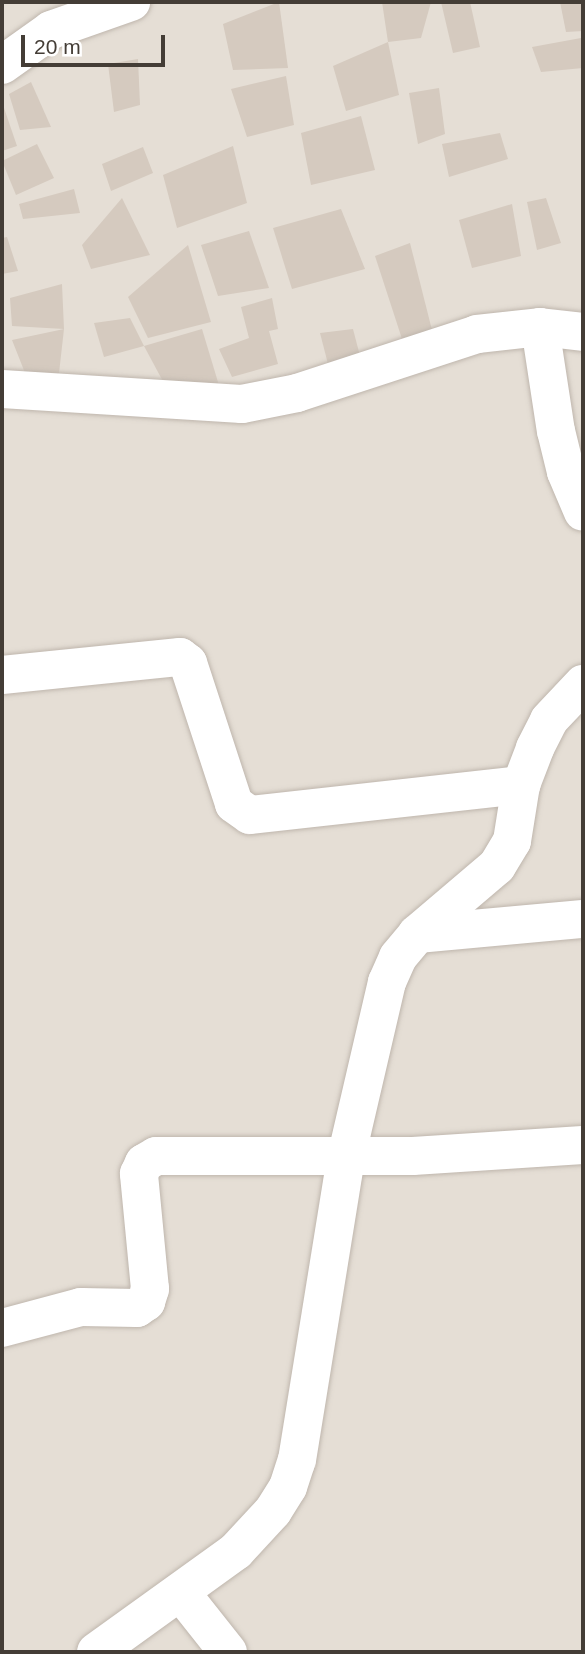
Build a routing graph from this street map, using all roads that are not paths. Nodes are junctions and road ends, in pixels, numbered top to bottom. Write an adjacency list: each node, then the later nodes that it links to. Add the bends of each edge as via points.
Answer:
1 (131, 2): 2 (street)
2 (49, 16): 3 (street)
3 (2, 65)
4 (540, 327): 5 (street); 6 (street, via 477,334 297,393 242,404); 7 (street, via 556,431)
5 (583, 332)
6 (2, 389)
7 (583, 512)
8 (2, 676): 10 (street, via 180,657 188,663 234,804 241,813)
9 (583, 684): 10 (street, via 549,720)
10 (521, 785): 12 (street, via 512,841 497,866)
11 (583, 919): 12 (street)
12 (417, 934): 14 (street, via 398,957 387,982)
13 (583, 1145): 14 (street)
14 (346, 1158): 15 (street, via 156,1156 144,1163 139,1174 150,1289 146,1302 137,1308 81,1307); 16 (street, via 297,1460 288,1487 236,1551)
15 (2, 1328)
16 (182, 1594): 17 (street); 18 (street)
17 (96, 1652)
18 (228, 1652)

